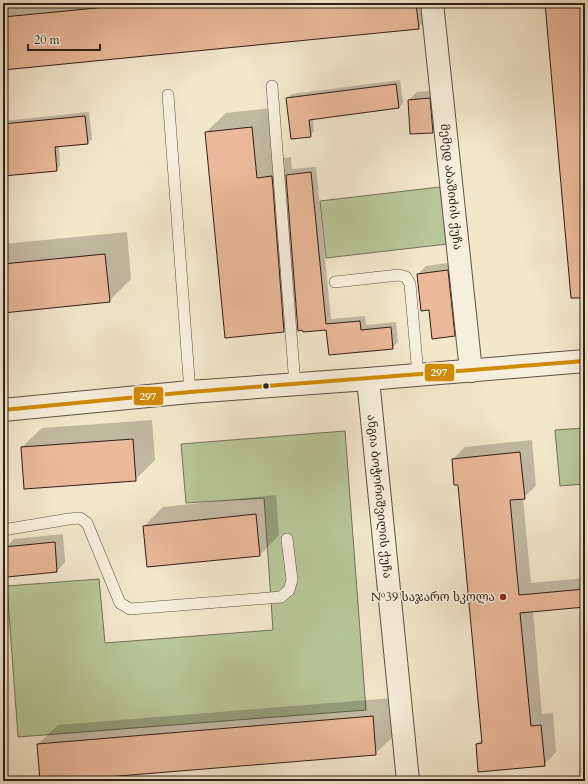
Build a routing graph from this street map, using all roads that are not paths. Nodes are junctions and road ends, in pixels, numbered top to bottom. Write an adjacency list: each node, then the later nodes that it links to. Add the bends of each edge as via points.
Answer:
1 (432, 3): 6 (street, მემედ აბაშიძის ქუჩა)
2 (272, 86): 9 (lane)
3 (168, 95): 10 (lane)
4 (335, 282): 7 (lane, via 406,277 410,284)
5 (585, 361): 6 (street)
6 (471, 371): 7 (street)
7 (418, 375): 8 (street)
8 (368, 380): 9 (street); 14 (street, ანგია ბოჭორიშვილის ქუჩა)
9 (295, 385): 10 (street)
10 (190, 392): 11 (street)
11 (3, 410)
12 (3, 530): 13 (lane, via 80,518 87,523 120,603 130,609 281,597 289,590 292,580)
13 (287, 539)
14 (408, 781)

